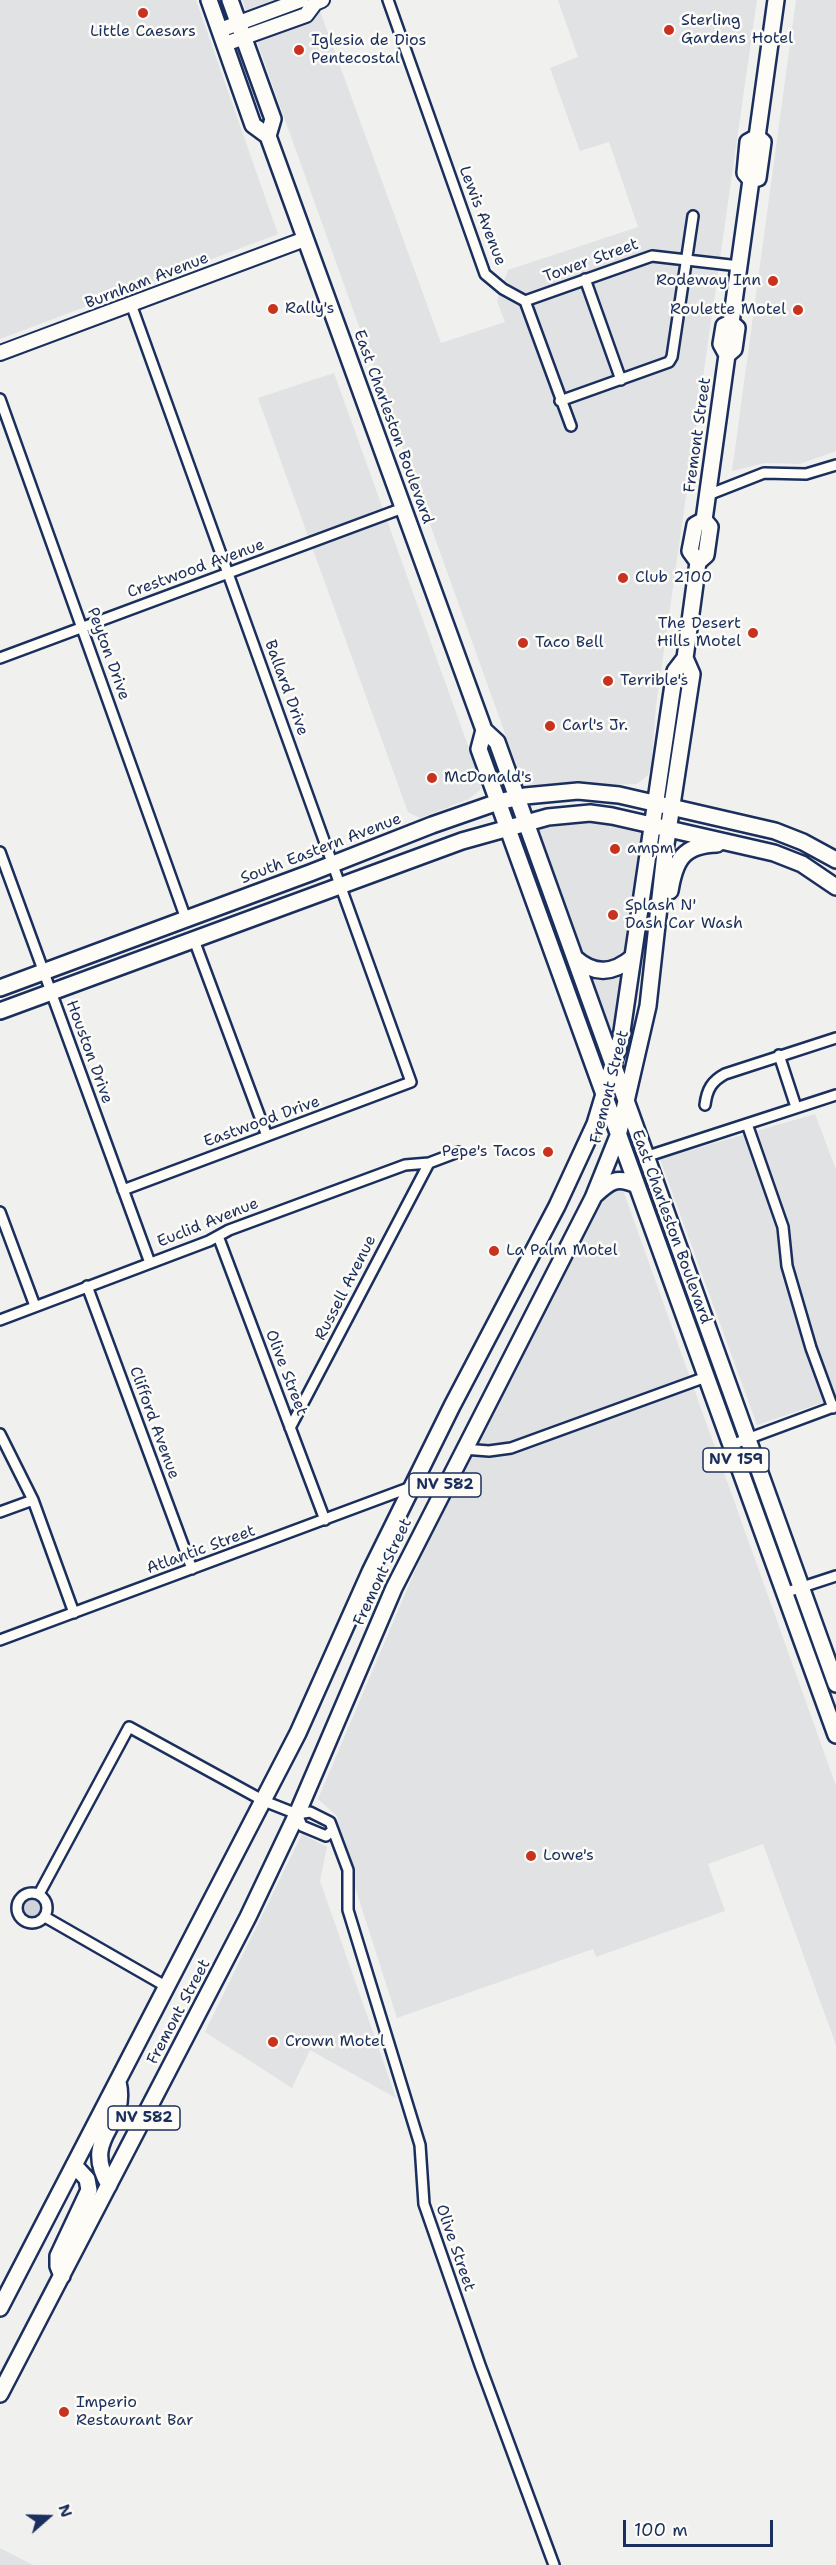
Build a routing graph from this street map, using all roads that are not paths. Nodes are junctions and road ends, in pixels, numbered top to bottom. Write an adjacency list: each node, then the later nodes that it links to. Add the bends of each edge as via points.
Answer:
1 (209, 0): 8 (main road, East Charleston Boulevard)
2 (230, 0): 7 (main road, East Charleston Boulevard)
3 (301, 0): 7 (street)
4 (388, 0): 15 (street, Lewis Avenue, via 485,274)
5 (776, 0): 13 (main road, Fremont Street, via 757,137 763,142 758,178 752,180)
6 (315, 1): 7 (street, via 306,15)
7 (241, 30): 8 (street); 9 (main road, East Charleston Boulevard, via 273,119)
8 (222, 37): 9 (main road, East Charleston Boulevard, via 254,125)
9 (268, 136): 11 (main road, East Charleston Boulevard)
10 (693, 216): 12 (street)
11 (305, 239): 16 (street, Burnham Avenue); 24 (main road, East Charleston Boulevard)
12 (688, 259): 13 (street, Tower Street); 14 (street, Tower Street, via 652,256); 18 (street, via 672,357 669,362)
13 (740, 266): 23 (main road, Fremont Street, via 731,323 724,326 721,344 727,355)
14 (585, 279): 15 (street, Tower Street); 18 (street)
15 (525, 301): 20 (street)
16 (131, 304): 17 (street, Burnham Avenue); 25 (street, Ballard Drive)
17 (0, 353)
18 (621, 380): 20 (street)
19 (0, 399): 26 (street, Peyton Drive)
20 (561, 401): 21 (street)
21 (571, 426)
22 (836, 465): 23 (street, via 806,474 764,473)
23 (708, 495): 31 (main road, Fremont Street, via 704,520 710,527 708,546 706,555 698,562 685,658 675,671)
24 (403, 508): 25 (street, Crestwood Avenue); 28 (main road, East Charleston Boulevard)
25 (228, 573): 26 (street, Crestwood Avenue); 38 (street, Ballard Drive)
26 (82, 627): 27 (street, Crestwood Avenue); 44 (street, Peyton Drive)
27 (0, 658)
28 (484, 730): 29 (main road, East Charleston Boulevard, via 497,742); 30 (main road, East Charleston Boulevard, via 479,749)
29 (517, 798): 30 (main road, South Eastern Avenue); 31 (main road, South Eastern Avenue, via 590,791); 32 (main road, East Charleston Boulevard)
30 (498, 802): 34 (main road, East Charleston Boulevard); 38 (main road, South Eastern Avenue)
31 (663, 805): 33 (main road, Fremont Street); 37 (main road, South Eastern Avenue, via 775,831)
32 (525, 823): 33 (main road, via 590,813); 34 (main road); 47 (main road, East Charleston Boulevard)
33 (660, 827): 35 (main road); 43 (main road, Fremont Street); 46 (main road, Fremont Street)
34 (507, 828): 41 (main road); 57 (main road, East Charleston Boulevard)
35 (736, 844): 39 (main road, via 789,858); 43 (main road, via 705,845 684,854 674,868 668,905)
36 (0, 852): 48 (street, Houston Drive)
37 (836, 860)
38 (333, 864): 41 (street, Ballard Drive); 44 (main road, South Eastern Avenue)
39 (816, 872): 40 (main road); 42 (main road)
40 (836, 873)
41 (340, 885): 45 (main road); 55 (street, Ballard Drive)
42 (836, 887)
43 (660, 918): 58 (main road, Fremont Street, via 648,1006)
44 (186, 919): 48 (main road, South Eastern Avenue)
45 (194, 940): 50 (main road); 62 (street)
46 (633, 957): 47 (main road, via 605,971 591,969); 54 (main road, Fremont Street)
47 (574, 958): 54 (main road, East Charleston Boulevard)
48 (43, 972): 49 (main road, South Eastern Avenue); 50 (street, Houston Drive)
49 (0, 988)
50 (51, 993): 51 (main road); 68 (street, Houston Drive)
51 (0, 1011)
52 (836, 1038): 53 (street)
53 (779, 1055): 59 (street, via 715,1080); 60 (street)
54 (614, 1064): 57 (main road, Fremont Street / NV 582); 58 (main road, East Charleston Boulevard)
55 (411, 1082): 62 (street, Eastwood Drive)
56 (836, 1095): 60 (street)
57 (604, 1097): 63 (main road, East Charleston Boulevard); 83 (main road, Fremont Street / NV 582, via 557,1206)
58 (627, 1104): 63 (main road, Fremont Street / NV 582); 65 (main road, East Charleston Boulevard)
59 (705, 1105)
60 (796, 1107): 61 (street)
61 (747, 1124): 65 (street); 77 (street, via 783,1227 787,1266 811,1348)
62 (267, 1136): 68 (street, Eastwood Drive)
63 (618, 1136): 67 (main road, East Charleston Boulevard); 69 (main road, Fremont Street / NV 582)
64 (458, 1152): 66 (street, Euclid Avenue)
65 (645, 1156): 80 (main road, East Charleston Boulevard / NV 159)
66 (429, 1163): 71 (street, Euclid Avenue, via 405,1165); 78 (street, Russell Avenue)
67 (636, 1185): 69 (main road, via 616,1180); 76 (main road, East Charleston Boulevard / NV 159)
68 (123, 1190): 72 (street, Houston Drive)
69 (593, 1197): 82 (main road, Fremont Street / NV 582)
70 (0, 1212): 74 (street)
71 (218, 1236): 72 (street, Euclid Avenue); 78 (street, Olive Street)
72 (150, 1263): 73 (street, Euclid Avenue)
73 (87, 1286): 74 (street, Euclid Avenue); 87 (street, Clifford Avenue)
74 (35, 1306): 75 (street, Euclid Avenue)
75 (0, 1320)
76 (706, 1377): 81 (main road, East Charleston Boulevard / NV 159); 82 (street, via 511,1448)
77 (834, 1407): 80 (street)
78 (290, 1428): 86 (street, Olive Street)
79 (0, 1434): 84 (street)
80 (747, 1439): 81 (street); 89 (main road, East Charleston Boulevard / NV 159)
81 (731, 1445): 90 (main road, East Charleston Boulevard / NV 159)
82 (463, 1449): 96 (main road, Fremont Street / NV 582, via 394,1588)
83 (411, 1488): 86 (street, Atlantic Street); 95 (main road, Fremont Street / NV 582)
84 (33, 1500): 85 (street); 91 (street)
85 (0, 1512)
86 (325, 1520): 87 (street, Atlantic Street)
87 (192, 1569): 91 (street, Atlantic Street)
88 (836, 1576): 89 (street)
89 (801, 1589): 90 (street); 93 (main road, East Charleston Boulevard / NV 159)
90 (784, 1593): 94 (main road, East Charleston Boulevard / NV 159)
91 (74, 1613): 92 (street, Atlantic Street)
92 (0, 1641)
93 (836, 1684)
94 (836, 1735)
95 (264, 1801): 96 (street); 98 (street, via 129,1727); 100 (main road, Fremont Street / NV 582)
96 (297, 1814): 97 (street, via 310,1812 330,1822); 97 (street, via 302,1826 326,1836); 103 (main road, Fremont Street / NV 582)
97 (333, 1830): 107 (street, Olive Street, via 348,1870 348,1910 420,2145 424,2204)
98 (39, 1894): 99 (street, via 46,1902); 99 (street, via 22,1896 18,1916 26,1923 37,1923)
99 (45, 1917): 100 (street)
100 (167, 1987): 101 (main road, Fremont Street / NV 582)
101 (118, 2082): 102 (main road, Fremont Street / NV 582); 103 (main road, via 120,2106 98,2158)
102 (74, 2165): 104 (main road, via 87,2179 89,2190 58,2256); 105 (main road, Fremont Street / NV 582)
103 (109, 2185): 104 (main road, Fremont Street / NV 582)
104 (62, 2276): 106 (main road, Fremont Street / NV 582)
105 (0, 2308)
106 (0, 2394)
107 (554, 2565)

